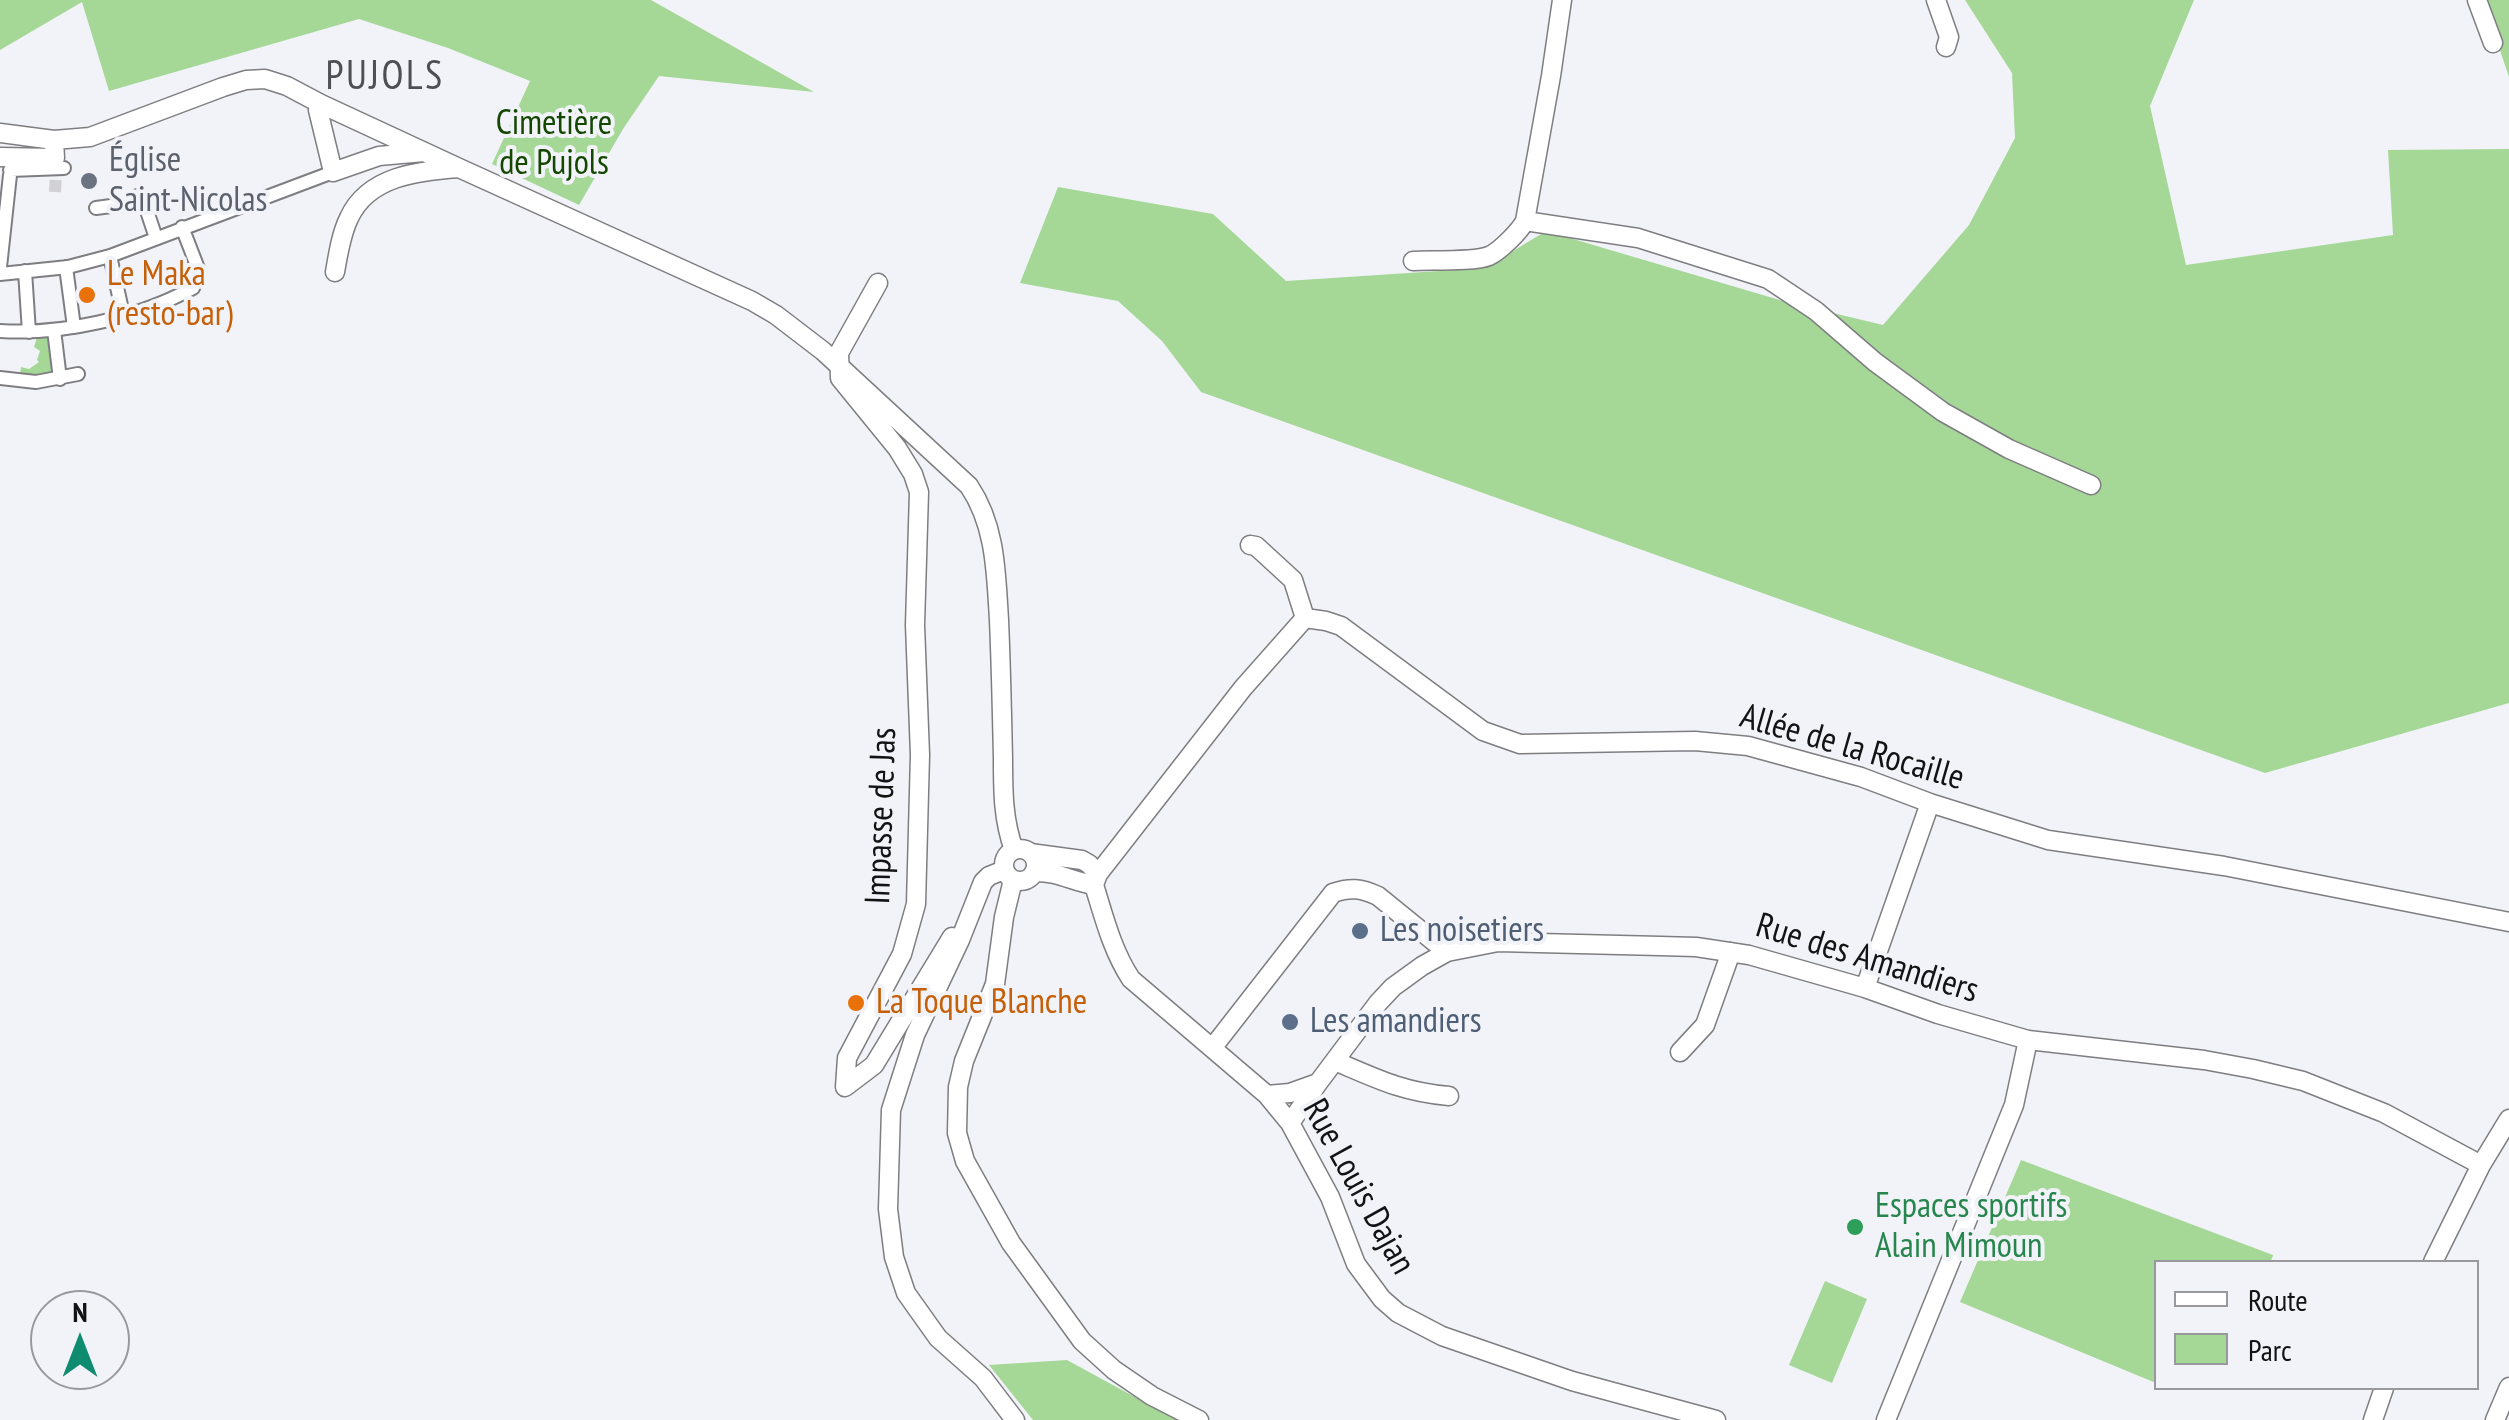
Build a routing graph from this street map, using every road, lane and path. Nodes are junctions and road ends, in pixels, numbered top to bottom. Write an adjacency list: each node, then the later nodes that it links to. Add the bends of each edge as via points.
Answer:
1 (1562, 0): 14 (street)
2 (1936, 0): 5 (street, via 1949,37)
3 (2477, 0): 4 (street)
4 (2493, 42)
5 (1946, 47)
6 (321, 104): 8 (street); 9 (street, via 287,86 246,80 90,137); 12 (street)
7 (0, 133): 9 (street)
8 (425, 152): 11 (street); 12 (street, via 379,156)
9 (55, 161): 10 (street)
10 (7, 167): 20 (street)
11 (459, 168): 22 (street, via 414,172 372,188 349,216); 29 (street, via 752,301)
12 (333, 172): 15 (street)
13 (96, 208): 16 (street, via 137,196)
14 (1525, 221): 18 (street, via 1490,256); 33 (street, via 1638,238 1768,279 1943,412)
15 (182, 227): 16 (street); 24 (street, via 199,271 193,288)
16 (156, 238): 17 (street)
17 (108, 256): 19 (street); 24 (street)
18 (1413, 260)
19 (66, 267): 21 (street); 25 (street)
20 (0, 270): 21 (street)
21 (25, 271): 28 (street)
22 (335, 272)
23 (878, 283): 29 (street, via 839,353)
24 (123, 314): 25 (street)
25 (74, 326): 26 (street)
26 (54, 330): 28 (street); 32 (street)
27 (0, 332): 28 (street)
28 (29, 332)
29 (841, 368): 37 (street, via 969,486 988,528 995,556 1004,815); 42 (street, Impasse de Jas, via 840,378 897,448 919,492 916,904 902,954 847,1058 845,1087 874,1065 952,937)
30 (78, 374): 32 (street)
31 (0, 378): 32 (street)
32 (60, 378)
33 (2091, 485)
34 (1250, 545): 35 (street, via 1293,580)
35 (1305, 618): 36 (street, Allée de la Rocaille, via 1342,626 1504,740 1748,746); 40 (street)
36 (1930, 803): 41 (street, Allée de la Rocaille, via 2048,840 2224,866); 45 (street)
37 (1022, 852): 38 (street, via 1036,862); 39 (street, via 1006,856); 40 (street, via 1082,860)
38 (1034, 872): 39 (street, via 1028,880); 40 (street, via 1081,883)
39 (1009, 875): 42 (street, via 984,882); 60 (street, via 995,984 958,1087 956,1133 965,1161 1011,1243 1082,1341 1152,1396)
40 (1096, 879): 47 (street, Rue Louis Dajan, via 1107,928 1131,979)
41 (2509, 922)
42 (960, 940): 59 (street, via 915,1035 891,1110 888,1209 906,1293 938,1338 983,1378)
43 (1447, 952): 44 (street, Rue des Amandiers, via 1498,942); 47 (street, via 1378,896 1348,888 1333,894); 49 (street, Rue des Amandiers, via 1393,986)
44 (1731, 952): 45 (street, Rue des Amandiers); 48 (street, via 1705,1025)
45 (1865, 988): 46 (street, Rue des Amandiers)
46 (2028, 1040): 55 (street, Rue des Amandiers, via 2204,1060 2302,1081 2384,1113); 62 (street, via 2014,1105)
47 (1213, 1047): 51 (street, Rue Louis Dajan)
48 (1680, 1052)
49 (1335, 1062): 50 (street, Rue des Amandiers); 52 (street, via 1417,1094)
50 (1318, 1082): 51 (street); 54 (street, Rue des Amandiers)
51 (1267, 1095): 54 (street, Rue Louis Dajan)
52 (1448, 1096)
53 (2509, 1119): 55 (street)
54 (1290, 1123): 61 (street, Rue Louis Dajan, via 1356,1264 1398,1313 1442,1336 1554,1374)
55 (2481, 1165): 56 (street)
56 (2434, 1260)
57 (2509, 1387): 64 (street)
58 (2383, 1390): 63 (street)
59 (1015, 1420)
60 (1199, 1420)
61 (1716, 1420)
62 (1886, 1420)
63 (2373, 1420)
64 (2496, 1420)

